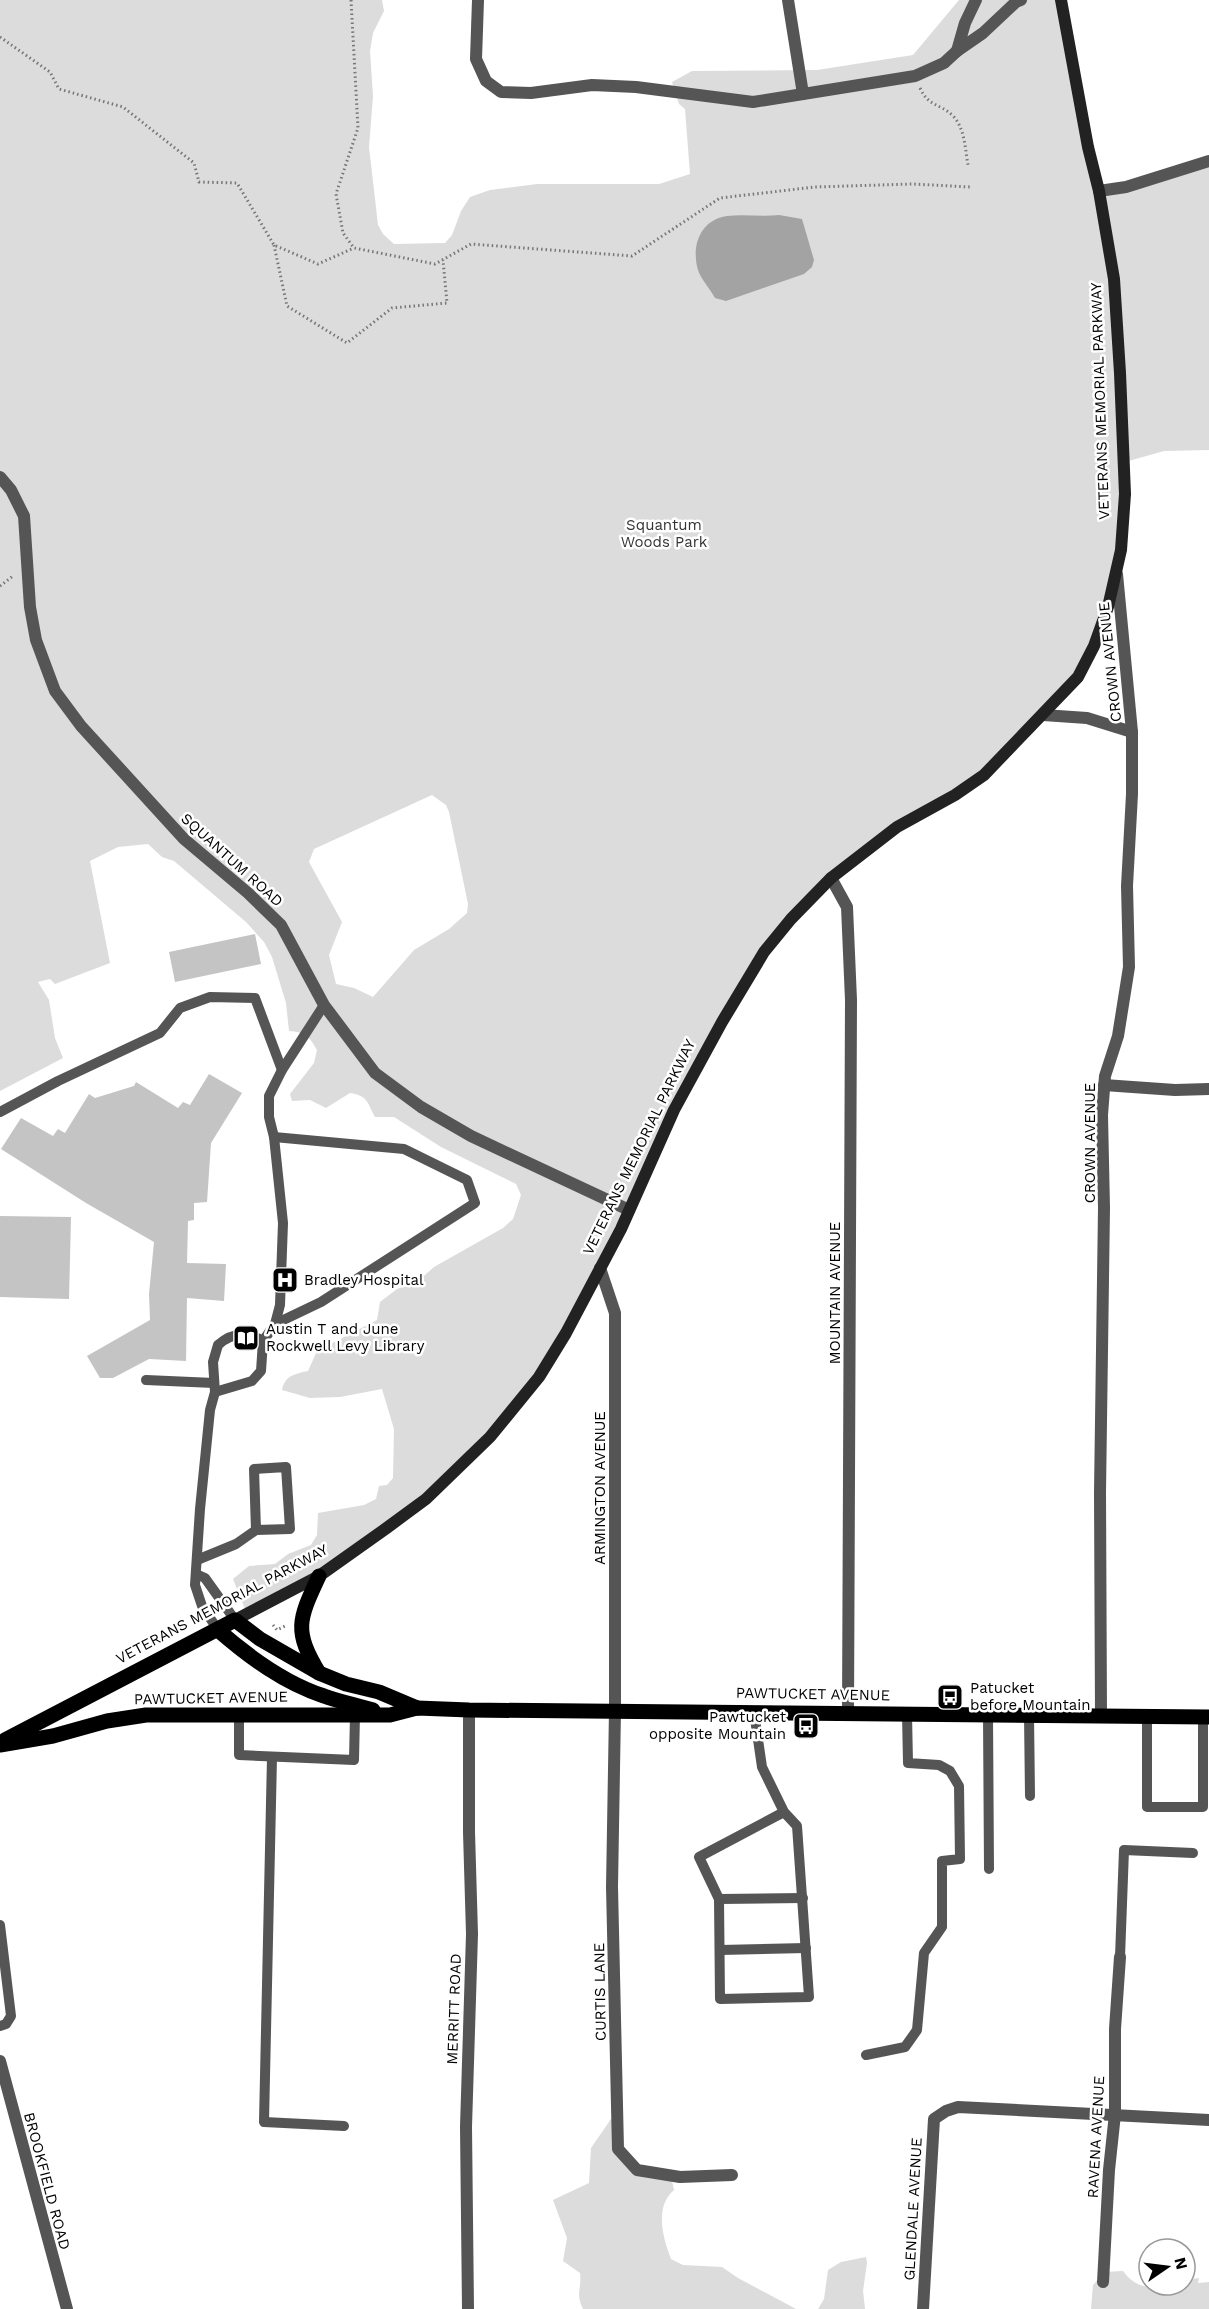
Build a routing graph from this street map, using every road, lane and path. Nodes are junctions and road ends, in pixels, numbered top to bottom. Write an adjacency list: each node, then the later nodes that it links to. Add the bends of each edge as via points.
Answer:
1 (351, 0): 16 (path, via 358,128 336,194 343,233)
2 (478, 0): 10 (street, via 477,59 486,81 501,92 625,86 753,102)
3 (788, 0): 10 (street)
4 (976, 0): 8 (street)
5 (1021, 0): 8 (street)
6 (1060, 0): 14 (main road, VETERANS MEMORIAL PARKWAY)
7 (0, 37): 15 (path, via 50,72 59,89 123,107 194,163 199,182 237,183)
8 (957, 51): 9 (street, via 944,63)
9 (915, 76): 10 (street); 12 (path, via 925,98 952,115 961,128)
10 (803, 94)
11 (1209, 162): 14 (street, via 1126,188)
12 (968, 165)
13 (970, 187): 17 (path, via 815,187 720,198 632,256 471,244)
14 (1099, 191): 19 (main road, VETERANS MEMORIAL PARKWAY, via 1114,279 1120,373 1125,494)
15 (274, 244): 16 (path, via 318,264); 17 (path, via 287,306 348,343 392,308 447,303)
16 (354, 248): 17 (path, via 435,264)
17 (443, 260)
18 (0, 477): 23 (street, SQUANTUM ROAD, via 24,516 30,607 55,691 81,726 184,839 281,925)
19 (1117, 574): 20 (main road, VETERANS MEMORIAL PARKWAY, via 1094,646 1078,677); 21 (street, CROWN AVENUE)
20 (1043, 715): 21 (street, via 1087,718); 22 (main road, VETERANS MEMORIAL PARKWAY, via 984,775 897,827)
21 (1132, 732): 25 (street, CROWN AVENUE, via 1127,886 1129,967 1118,1036)
22 (831, 878): 29 (main road, VETERANS MEMORIAL PARKWAY, via 764,952 674,1110); 48 (street, MOUNTAIN AVENUE, via 847,907 851,1000)
23 (324, 1005): 24 (lane); 29 (street, SQUANTUM ROAD, via 375,1073 421,1107 471,1136)
24 (282, 1070): 27 (lane, via 255,998 210,998 180,1008 160,1033); 28 (lane, via 269,1096 268,1117)
25 (1104, 1085): 26 (street); 55 (street, CROWN AVENUE)
26 (1209, 1089)
27 (0, 1112)
28 (274, 1137): 31 (lane, via 283,1223 280,1305); 31 (lane, via 404,1149 467,1180 475,1203 321,1302)
29 (628, 1210): 30 (main road, VETERANS MEMORIAL PARKWAY)
30 (600, 1268): 38 (main road, VETERANS MEMORIAL PARKWAY, via 539,1377 490,1437 426,1499); 46 (street, ARMINGTON AVENUE, via 615,1312)
31 (274, 1324): 32 (lane)
32 (263, 1341): 34 (lane, via 261,1371 252,1381); 34 (lane, via 251,1334 233,1336 218,1345 213,1362)
33 (146, 1380): 34 (lane)
34 (214, 1387): 36 (lane)
35 (256, 1530): 35 (lane, via 254,1469 286,1467 290,1529); 36 (lane, via 236,1544)
36 (197, 1560): 37 (lane)
37 (196, 1574): 39 (lane, via 205,1578); 42 (lane, via 195,1585 202,1606)
38 (319, 1576): 39 (main road, VETERANS MEMORIAL PARKWAY); 43 (main road, via 301,1627 304,1647)
39 (235, 1620): 42 (main road, VETERANS MEMORIAL PARKWAY); 43 (main road, PAWTUCKET AVENUE)
40 (291, 1623): 41 (path, via 277,1630)
41 (273, 1625)
42 (218, 1630): 53 (main road, PAWTUCKET AVENUE, via 267,1668 296,1684 322,1696); 58 (main road, VETERANS MEMORIAL PARKWAY)
43 (319, 1673): 44 (main road, PAWTUCKET AVENUE)
44 (417, 1708): 45 (main road, PAWTUCKET AVENUE); 53 (main road, PAWTUCKET AVENUE)
45 (469, 1710): 46 (main road, PAWTUCKET AVENUE); 79 (street, MERRITT ROAD, via 472,1934 466,2127)
46 (615, 1710): 47 (main road, PAWTUCKET AVENUE); 76 (street, CURTIS LANE, via 612,1887 618,2149 637,2170 680,2177)
47 (754, 1712): 48 (main road, PAWTUCKET AVENUE); 61 (lane, via 762,1767)
48 (848, 1713): 50 (main road, PAWTUCKET AVENUE)
49 (239, 1714): 52 (main road, PAWTUCKET AVENUE); 58 (main road, PAWTUCKET AVENUE, via 146,1715); 59 (lane, via 239,1755)
50 (907, 1714): 51 (main road, PAWTUCKET AVENUE); 71 (lane, via 908,1763 939,1764 950,1771 959,1786 960,1859 942,1861 942,1927 924,1953 916,2030 906,2047)
51 (988, 1714): 54 (main road, PAWTUCKET AVENUE); 63 (lane)
52 (355, 1715): 53 (main road, PAWTUCKET AVENUE); 59 (lane, via 354,1760)
53 (390, 1715)
54 (1029, 1715): 55 (main road, PAWTUCKET AVENUE); 60 (lane)
55 (1101, 1716): 56 (main road, PAWTUCKET AVENUE)
56 (1147, 1716): 57 (main road, PAWTUCKET AVENUE); 57 (lane, via 1147,1807 1203,1807)
57 (1206, 1717)
58 (0, 1744)
59 (272, 1757): 75 (lane, via 264,2122)
60 (1030, 1796)
61 (784, 1812): 64 (lane, via 797,1826); 65 (lane, via 699,1857)
62 (1193, 1853): 69 (lane, via 1124,1850)
63 (989, 1869)
64 (802, 1898): 65 (lane); 67 (lane)
65 (718, 1899): 68 (lane)
66 (0, 1925): 70 (lane, via 11,2016)
67 (806, 1948): 68 (lane); 68 (lane, via 809,1997 720,1999)
68 (720, 1950)
69 (1120, 1957): 73 (street, RAVENA AVENUE)
70 (0, 2026)
71 (866, 2055)
72 (0, 2061): 78 (street, BROOKFIELD ROAD)
73 (1115, 2114): 74 (street); 77 (street, RAVENA AVENUE); 80 (street, GLENDALE AVENUE, via 958,2107 934,2119)
74 (1209, 2120)
75 (344, 2126)
76 (732, 2175)
77 (1103, 2282)
78 (67, 2309)
79 (468, 2309)
80 (923, 2309)

